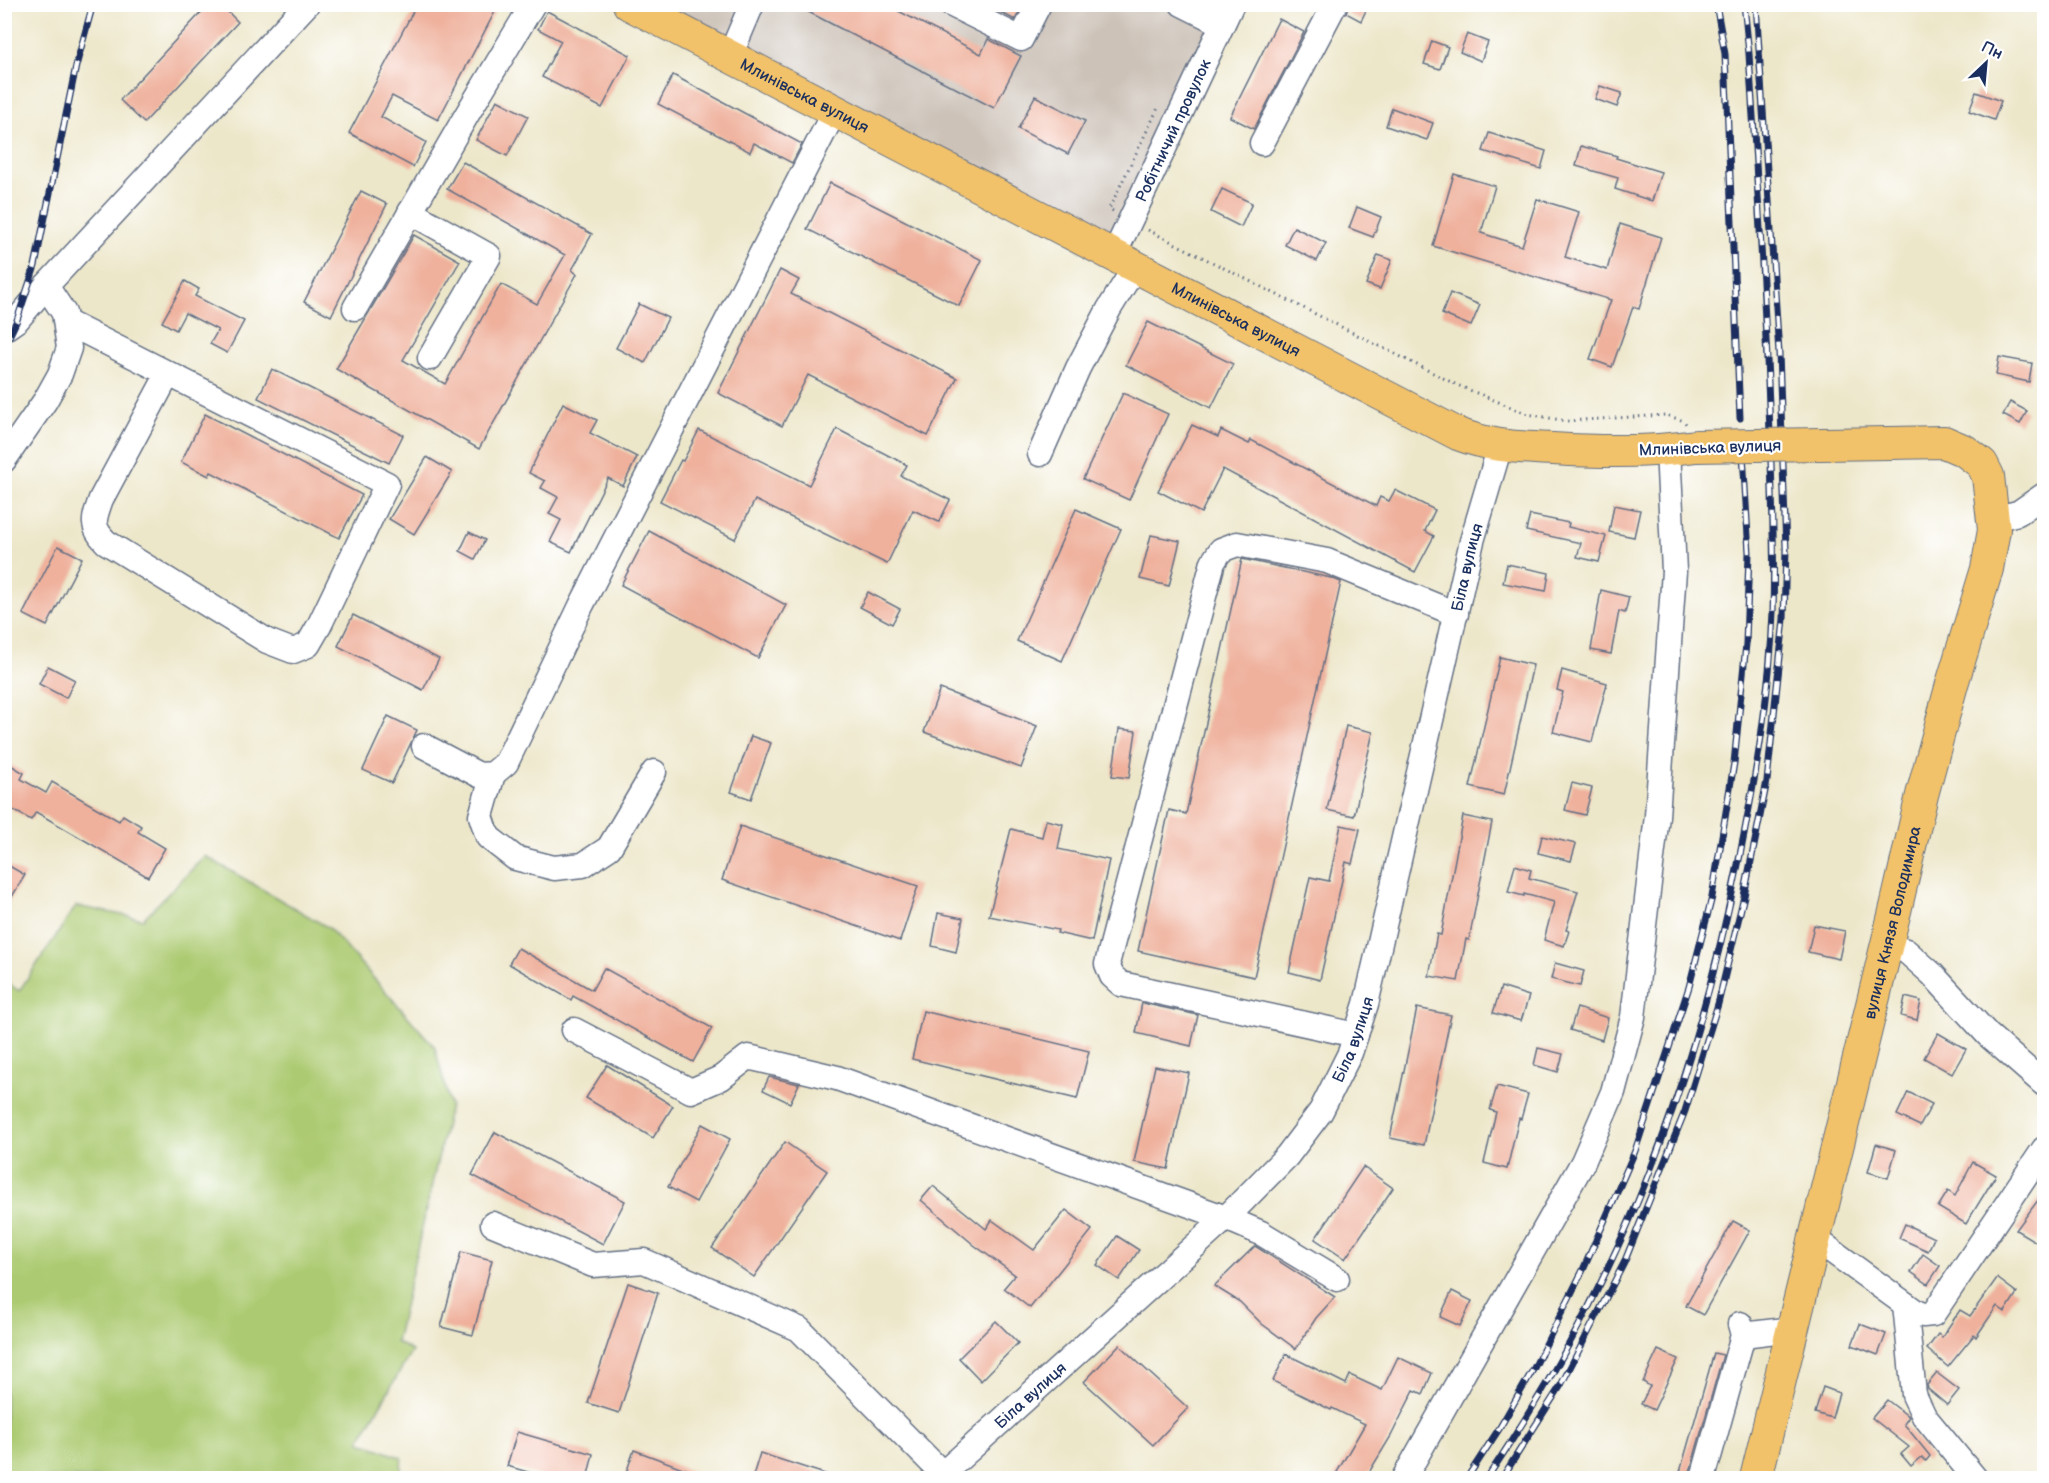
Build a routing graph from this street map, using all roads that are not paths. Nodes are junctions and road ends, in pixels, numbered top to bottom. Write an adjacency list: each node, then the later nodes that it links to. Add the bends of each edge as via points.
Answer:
1 (307, 4): 15 (street)
2 (533, 4): 13 (street)
3 (628, 4): 10 (main road, Млинівська вулиця)
4 (752, 4): 10 (street)
5 (950, 4): 6 (street, via 1021,39)
6 (1039, 4)
7 (1182, 4): 9 (street)
8 (1330, 6): 12 (street)
9 (1227, 14): 14 (street, Робітничий провулок, via 1130,221)
10 (730, 56): 11 (main road, Млинівська вулиця)
11 (834, 112): 14 (main road, Млинівська вулиця); 31 (street, via 581,606 506,763)
12 (1262, 143)
13 (410, 212): 16 (street); 19 (street, via 489,256)
14 (1124, 262): 22 (main road, Млинівська вулиця, via 1458,435); 24 (street, Робітничий провулок, via 1109,309)
15 (46, 286): 17 (street); 18 (street, via 17,320)
16 (355, 308)
17 (66, 322): 20 (street); 25 (street, via 69,348 60,374)
18 (4, 329)
19 (430, 358)
20 (168, 374): 20 (street, via 100,499 94,522 98,533 106,542 267,640 293,651 308,645 387,484)
21 (1890, 443): 23 (main road, Млинівська вулиця, bridge); 27 (main road, вулиця Князя Володимира, via 1944,442 1982,464 1988,476)
22 (1500, 446): 23 (main road, Млинівська вулиця, via 1590,451); 28 (street, Біла вулиця, via 1472,541)
23 (1682, 448): 44 (street, via 1657,816 1633,1017 1613,1092 1583,1162)
24 (1040, 454)
25 (4, 460)
26 (2044, 495): 27 (street, via 2018,513)
27 (1993, 519): 32 (main road, вулиця Князя Володимира, via 1987,569 1922,795)
28 (1456, 614): 34 (street, Біла вулиця); 34 (street, via 1327,561 1237,544 1221,550 1213,562 1107,964 1121,984)
29 (424, 746): 31 (street, via 479,775)
30 (654, 771): 31 (street, via 609,848 584,865 554,868 515,858 488,837 481,816)
31 (493, 774)
32 (1886, 945): 35 (street, via 1906,951 1988,1035); 39 (main road, вулиця Князя Володимира)
33 (574, 1030): 37 (street, via 692,1091 720,1078 748,1058 837,1078)
34 (1356, 1035): 37 (street, Біла вулиця, via 1321,1112 1287,1156)
35 (2044, 1084)
36 (2044, 1149): 41 (street, via 1937,1310 1923,1315)
37 (1226, 1218): 40 (street, via 1261,1233); 43 (street, Біла вулиця)
38 (493, 1224): 43 (street, via 593,1264 644,1261 798,1329)
39 (1815, 1238): 41 (street); 42 (main road, вулиця Князя Володимира)
40 (1337, 1279)
41 (1905, 1304): 47 (street, via 1914,1395 1924,1416)
42 (1792, 1329): 45 (street, via 1741,1329); 46 (main road, вулиця Князя Володимира)
43 (941, 1476)
44 (1404, 1479)
45 (1703, 1479)
46 (1756, 1479)
47 (1975, 1479)

